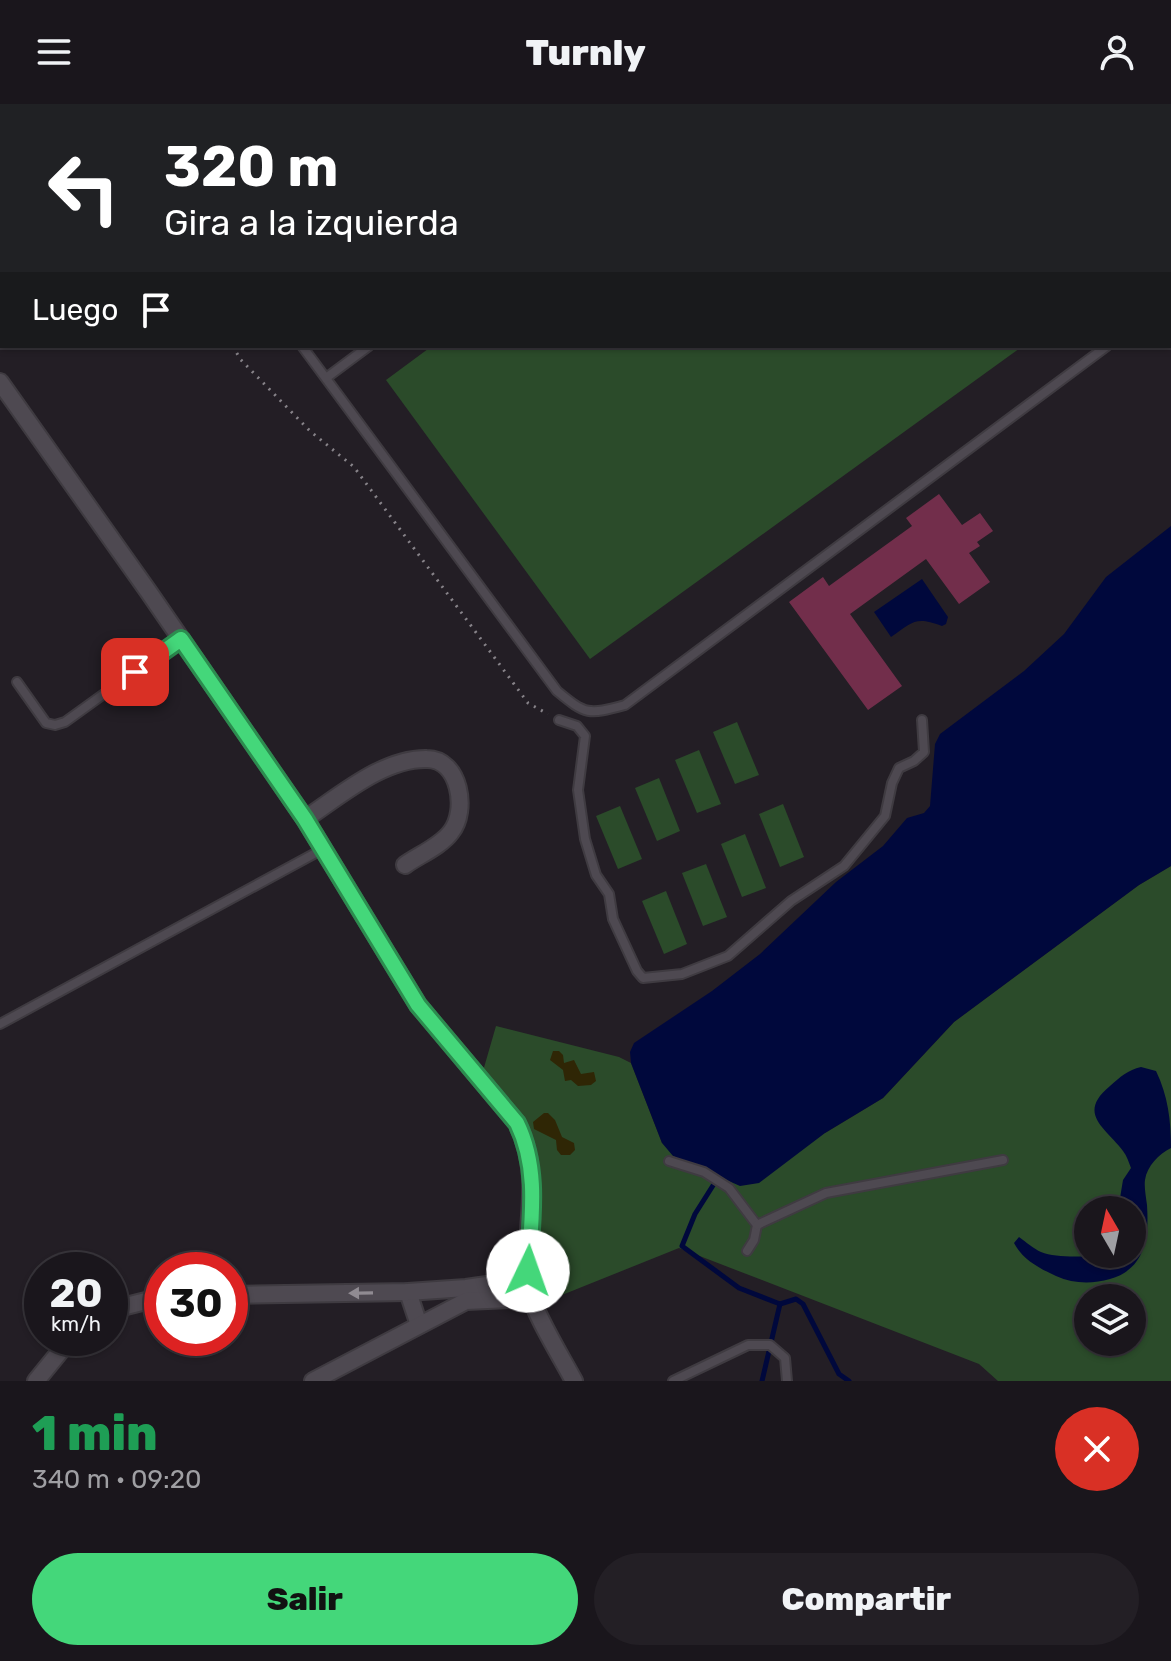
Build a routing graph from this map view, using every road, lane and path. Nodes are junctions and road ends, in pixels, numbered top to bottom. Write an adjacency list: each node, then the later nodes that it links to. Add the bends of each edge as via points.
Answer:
1 (234, 348): 9 (path, via 310,431 354,467 528,703)
2 (304, 348): 5 (lane)
3 (366, 348): 5 (lane)
4 (1104, 348): 5 (lane, via 638,696 601,711 582,711 557,691)
5 (326, 378)
6 (0, 382): 7 (street)
7 (181, 639): 8 (lane, via 55,725 46,723); 11 (street)
8 (17, 682)
9 (559, 720): 10 (lane, via 577,726 585,736 578,790 585,839 596,875 609,894 613,919 643,978 682,974 728,956 791,901 844,866 885,816 899,768 924,752)
10 (922, 720)
11 (305, 819): 12 (street); 13 (street, via 392,765 428,758 446,765 457,783 461,814 450,834)
12 (324, 848): 14 (lane); 19 (street, via 418,1005 517,1123 533,1173)
13 (405, 865)
14 (0, 1024)
15 (1003, 1160): 17 (lane, via 826,1193)
16 (669, 1161): 17 (lane, via 729,1188)
17 (757, 1225): 18 (lane)
18 (747, 1251)
19 (528, 1279): 22 (street); 23 (street)
20 (408, 1292): 21 (street, one-way to 21); 22 (street); 24 (street)
21 (248, 1295)
22 (466, 1295): 23 (street); 24 (street)
23 (531, 1298): 28 (street)
24 (419, 1325): 27 (street)
25 (56, 1356): 26 (street)
26 (36, 1381)
27 (313, 1381)
28 (574, 1381)
29 (673, 1381): 30 (lane, via 748,1345 770,1345 785,1358)
30 (787, 1381)

